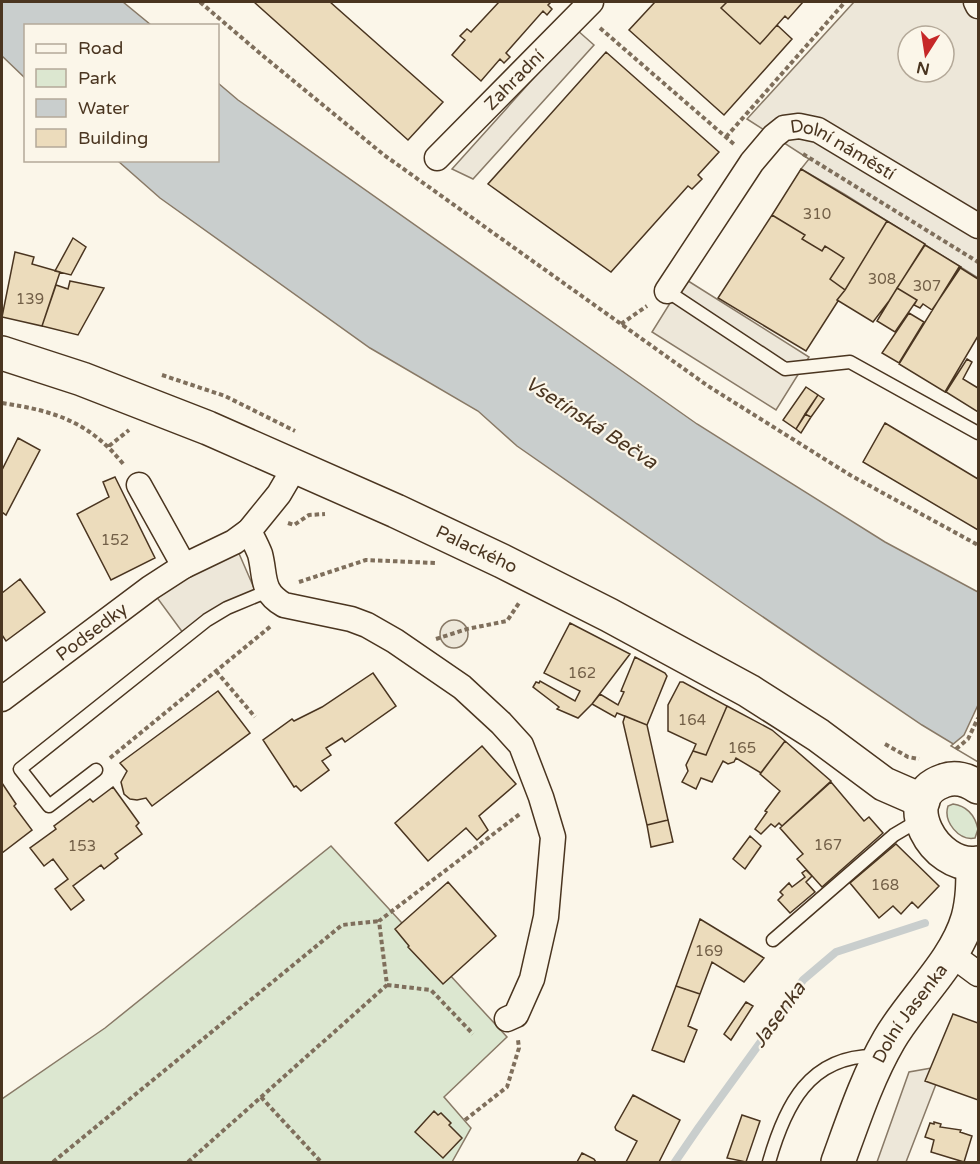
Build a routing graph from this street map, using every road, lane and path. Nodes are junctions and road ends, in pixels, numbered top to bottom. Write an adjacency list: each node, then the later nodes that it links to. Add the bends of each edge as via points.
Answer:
1 (201, 2): 13 (path, via 384,155)
2 (845, 2): 7 (path)
3 (976, 2): 4 (street)
4 (978, 6)
5 (586, 7): 7 (path); 8 (street, Zahradní)
6 (774, 136): 9 (street, Dolní náměstí); 10 (street, Dolní náměstí, via 784,128 818,130); 11 (path)
7 (726, 137): 9 (path)
8 (437, 158)
9 (752, 162): 12 (street, Dolní náměstí)
10 (978, 226)
11 (978, 262)
12 (667, 291): 13 (path); 17 (lane, via 785,369 850,362)
13 (621, 324): 22 (path, via 708,386 832,464)
14 (2, 353): 19 (street, Palackého, via 149,404)
15 (2, 403): 18 (path, via 63,417)
16 (136, 424): 18 (path)
17 (978, 433)
18 (109, 446): 20 (path)
19 (296, 465): 21 (street, Podsedky); 37 (street, Palackého, via 502,561 675,650 786,713)
20 (139, 485): 24 (street)
21 (249, 531): 24 (street, Podsedky); 26 (street, via 260,555 264,582)
22 (978, 545)
23 (442, 564): 26 (path, via 366,560 292,584)
24 (184, 566): 29 (street, Podsedky)
25 (521, 600): 27 (path, via 507,621)
26 (276, 606): 28 (path); 34 (lane, via 227,608 207,620 20,769 49,806); 36 (street, via 367,625 462,687 521,745)
27 (440, 638)
28 (216, 671): 30 (path); 34 (path)
29 (2, 699)
30 (255, 717)
31 (978, 718): 35 (path, via 968,738)
32 (890, 748): 33 (path)
33 (923, 760)
34 (96, 770)
35 (971, 771): 37 (street, via 930,789)
36 (541, 797): 39 (path); 44 (street, via 553,837 546,917 531,979 516,1015)
37 (922, 810): 38 (street, via 929,838 943,854); 40 (lane)
38 (976, 864): 41 (street, Dolní Jasenka, via 971,909)
39 (379, 921): 43 (path); 51 (path, via 342,925)
40 (773, 940)
41 (951, 954): 42 (street); 47 (street, Dolní Jasenka)
42 (978, 974)
43 (387, 986): 45 (path, via 431,990); 48 (path)
44 (507, 1019)
45 (473, 1034)
46 (519, 1048): 49 (path, via 507,1087)
47 (880, 1056): 55 (lane, via 832,1063 807,1083 785,1115); 56 (street, Dolní Jasenka)
48 (261, 1097): 50 (path); 54 (path)
49 (465, 1120)
50 (192, 1158): 52 (path); 53 (path)
51 (53, 1162)
52 (188, 1162)
53 (196, 1162)
54 (321, 1162)
55 (769, 1162)
56 (838, 1162)

